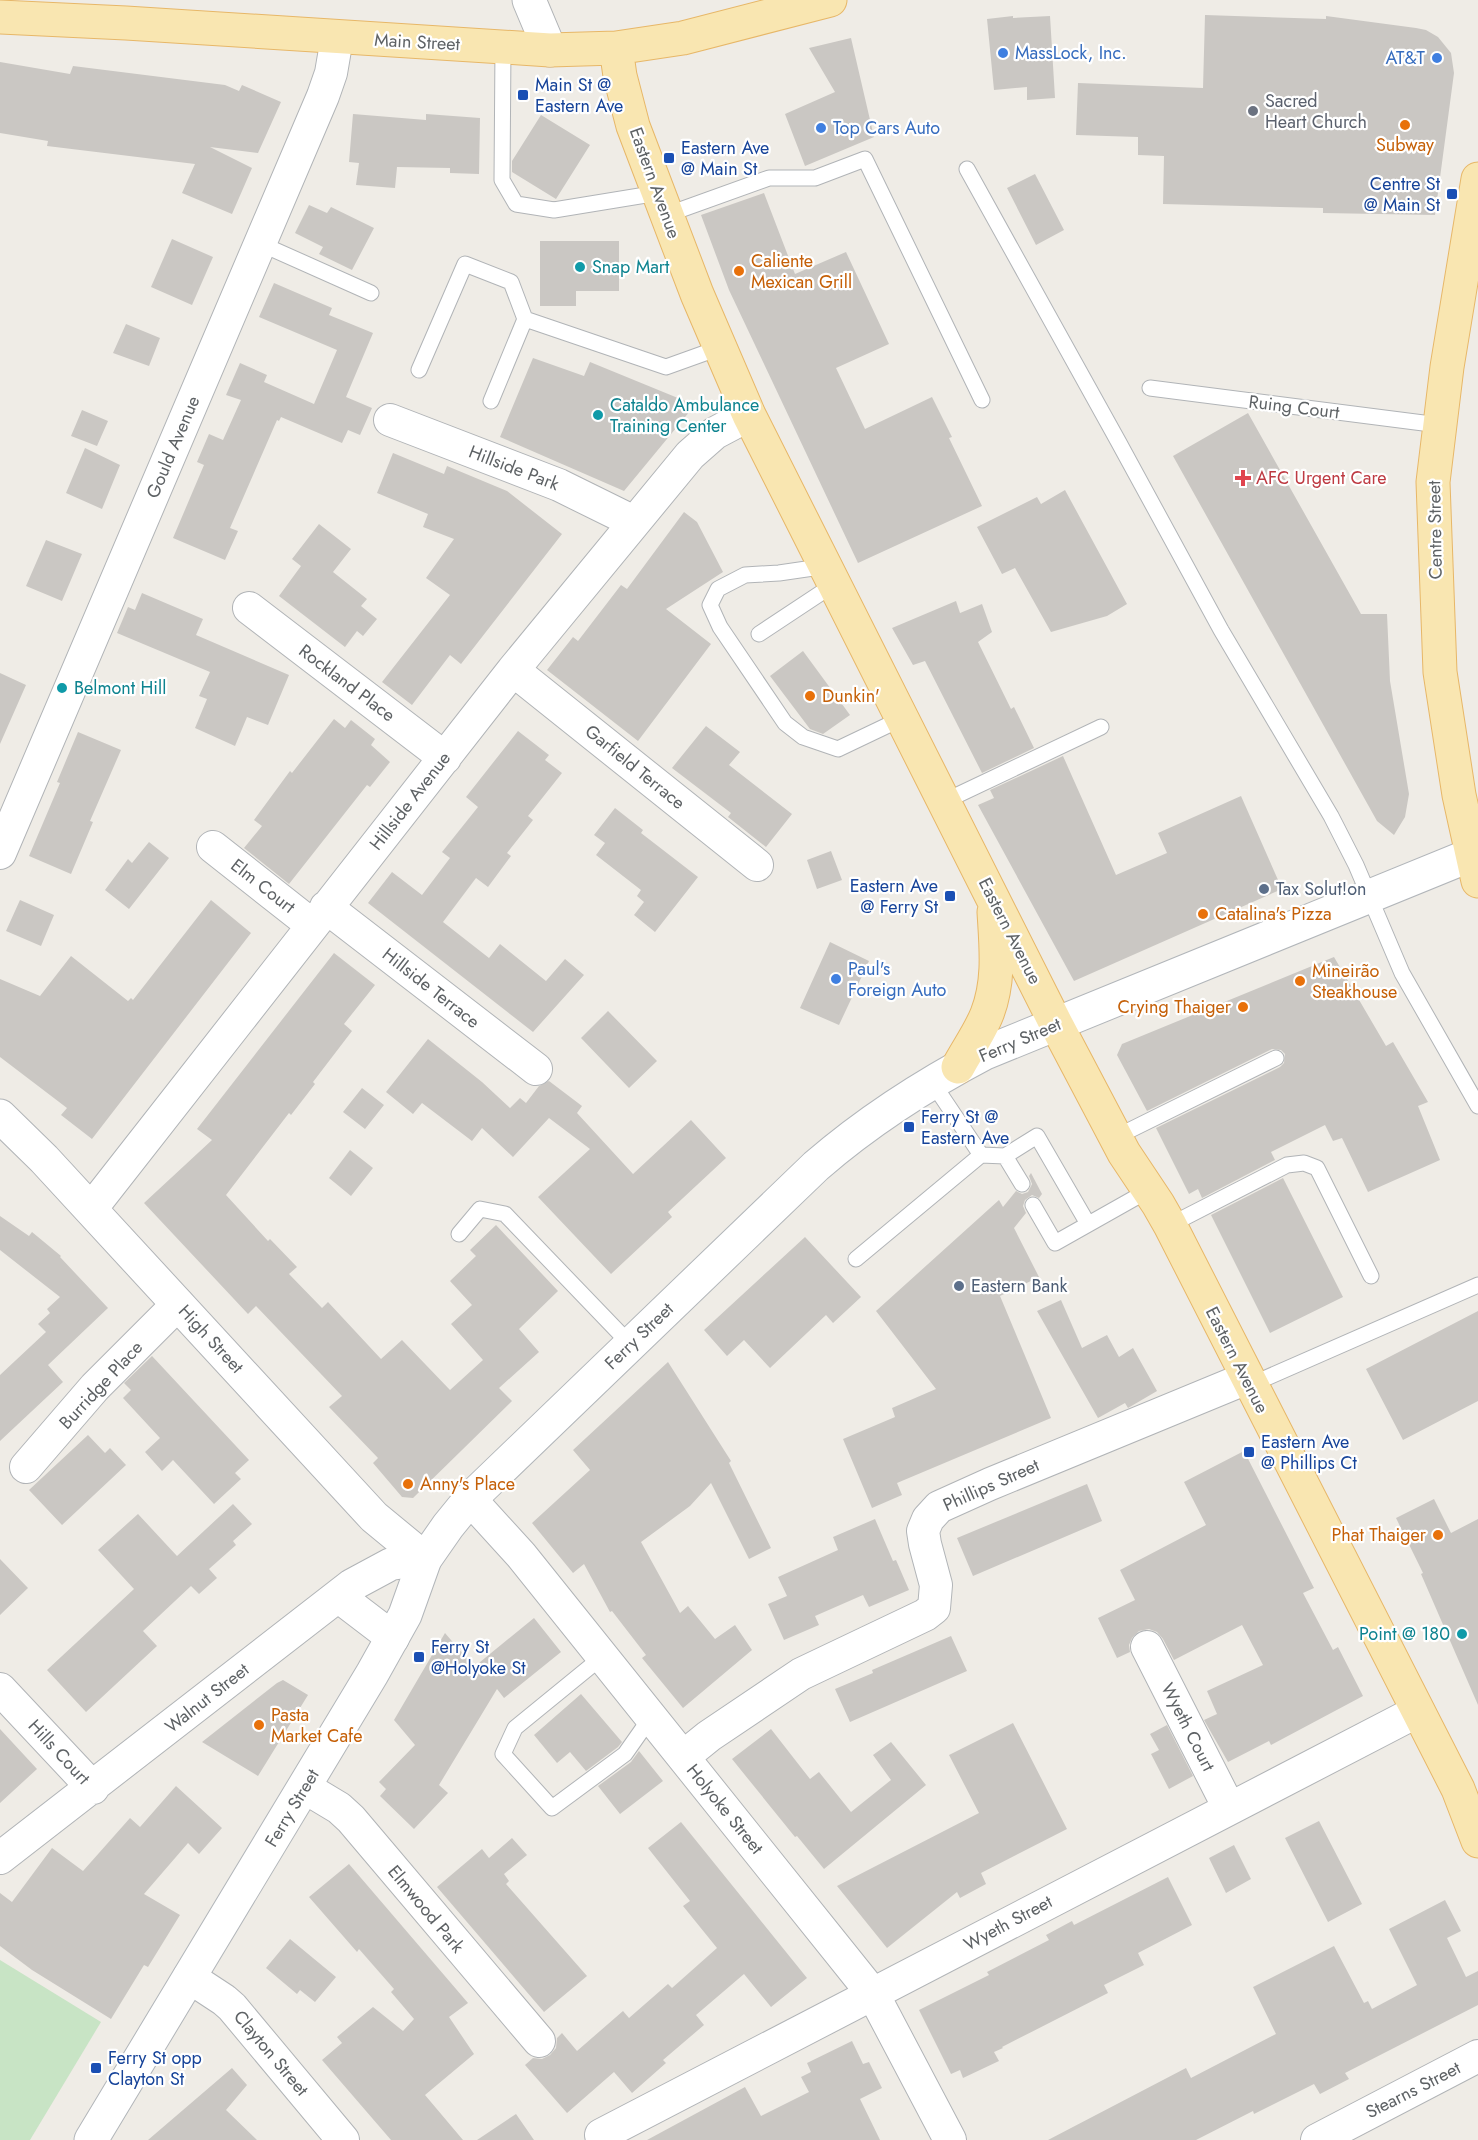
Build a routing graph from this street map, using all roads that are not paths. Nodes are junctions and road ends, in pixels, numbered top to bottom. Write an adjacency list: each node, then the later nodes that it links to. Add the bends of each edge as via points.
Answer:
1 (529, 0): 8 (main road)
2 (830, 0): 3 (main road, Main Street)
3 (795, 5): 7 (main road, Main Street, via 683,38)
4 (0, 17): 5 (main road, Main Street, via 80,15)
5 (337, 38): 6 (main road, Main Street); 12 (street, Gould Avenue, via 323,96)
6 (503, 47): 8 (main road, Main Street); 11 (lane, via 502,180 516,204 554,210)
7 (616, 48): 8 (main road, Main Street); 11 (main road, Eastern Avenue, via 626,102)
8 (550, 50)
9 (967, 169): 36 (lane, via 1221,630 1331,816)
10 (1478, 179): 22 (main road, Centre Street)
11 (662, 204): 15 (main road, Eastern Avenue); 18 (lane, via 769,178 815,178 865,159)
12 (259, 243): 13 (lane); 33 (street, Gould Avenue)
13 (371, 293)
14 (525, 319): 15 (lane, via 666,367); 16 (lane, via 511,282 465,264); 19 (lane)
15 (719, 348): 20 (main road, Eastern Avenue)
16 (419, 370)
17 (1150, 388): 22 (lane, Ruing Court)
18 (982, 400)
19 (491, 401)
20 (749, 415): 23 (street, Hillside Avenue, via 701,443); 24 (main road, Eastern Avenue)
21 (390, 420): 23 (street, Hillside Park, via 559,484)
22 (1439, 425): 34 (main road, Centre Street, via 1434,482 1440,672 1449,738)
23 (634, 522): 27 (street, Hillside Avenue)
24 (831, 574): 26 (lane); 28 (main road, Eastern Avenue); 28 (lane, via 745,575 718,589 710,605 720,627 786,723 803,737 838,750)
25 (249, 608): 30 (street, Rockland Place)
26 (759, 634)
27 (513, 670): 30 (street, Hillside Avenue); 35 (street, Garfield Terrace)
28 (903, 718): 31 (main road, Eastern Avenue)
29 (1101, 727): 31 (lane)
30 (445, 758): 38 (street, Hillside Avenue)
31 (945, 801): 37 (main road, Eastern Avenue)
32 (213, 847): 38 (street, Elm Court)
33 (0, 853)
34 (1476, 863): 36 (main road, Ferry Street)
35 (757, 865)
36 (1369, 896): 39 (main road, Ferry Street); 43 (lane, via 1406,980)
37 (993, 898): 39 (main road, Eastern Avenue); 42 (main road, via 997,962 987,1014)
38 (319, 916): 41 (street, Hillside Terrace); 51 (street, Hillside Avenue)
39 (1056, 1024): 42 (main road, Ferry Street, via 994,1049); 45 (main road, Eastern Avenue)
40 (1276, 1058): 45 (lane)
41 (536, 1069)
42 (945, 1075): 46 (lane); 59 (main road, Ferry Street, via 874,1119 823,1160)
43 (1478, 1106)
44 (0, 1116): 51 (main road, High Street)
45 (1116, 1137): 49 (main road, Eastern Avenue)
46 (981, 1155): 47 (lane); 55 (lane)
47 (1005, 1156): 48 (lane); 52 (lane, via 1037,1136)
48 (1022, 1184)
49 (1149, 1190): 52 (lane); 53 (main road, Eastern Avenue)
50 (1033, 1205): 52 (lane, via 1055,1243)
51 (91, 1209): 58 (main road, High Street)
52 (1088, 1224)
53 (1170, 1225): 56 (lane, via 1287,1165 1304,1163 1317,1168); 60 (main road, Eastern Avenue)
54 (459, 1234): 59 (lane, via 480,1209 505,1214)
55 (856, 1258)
56 (1371, 1276)
57 (1478, 1285): 60 (lane)
58 (178, 1304): 61 (street, Burridge Place, via 95,1387); 63 (main road, High Street, via 374,1517)
59 (630, 1344): 62 (main road, Ferry Street)
60 (1248, 1381): 69 (main road, Eastern Avenue); 71 (street, Phillips Street, via 939,1508 923,1531 936,1585 934,1608 801,1674)
61 (26, 1467)
62 (470, 1499): 63 (main road, Ferry Street); 67 (street, Holyoke Street, via 521,1555)
63 (425, 1559): 64 (street, Walnut Street, via 391,1564); 65 (main road, Ferry Street)
64 (338, 1596): 65 (street); 74 (street, Walnut Street)
65 (393, 1638): 73 (main road, Ferry Street)
66 (1147, 1647): 75 (street, Wyeth Court)
67 (602, 1657): 70 (street, Holyoke Street); 70 (lane, via 515,1728 503,1754 552,1808 625,1754)
68 (0, 1689): 74 (street, Hills Court)
69 (1416, 1712): 72 (main road, Eastern Avenue); 75 (street, Wyeth Street)
70 (651, 1717): 71 (street, Holyoke Street)
71 (683, 1757): 79 (street, Holyoke Street)
72 (1468, 1785): 76 (main road, Eastern Avenue)
73 (304, 1787): 78 (main road, Ferry Street); 80 (street, Elmwood Park, via 351,1819)
74 (93, 1788): 77 (street, Walnut Street)
75 (1228, 1808): 79 (street, Wyeth Street)
76 (1478, 1841)
77 (0, 1858)
78 (189, 1977): 83 (main road, Ferry Street); 84 (street, Clayton Street, via 232,2007)
79 (873, 1994): 82 (street, Wyeth Street); 85 (street, Holyoke Street)
80 (538, 2041)
81 (1478, 2056): 86 (street, Stearns Street)
82 (615, 2134)
83 (92, 2140)
84 (343, 2140)
85 (950, 2140)
86 (1317, 2140)

